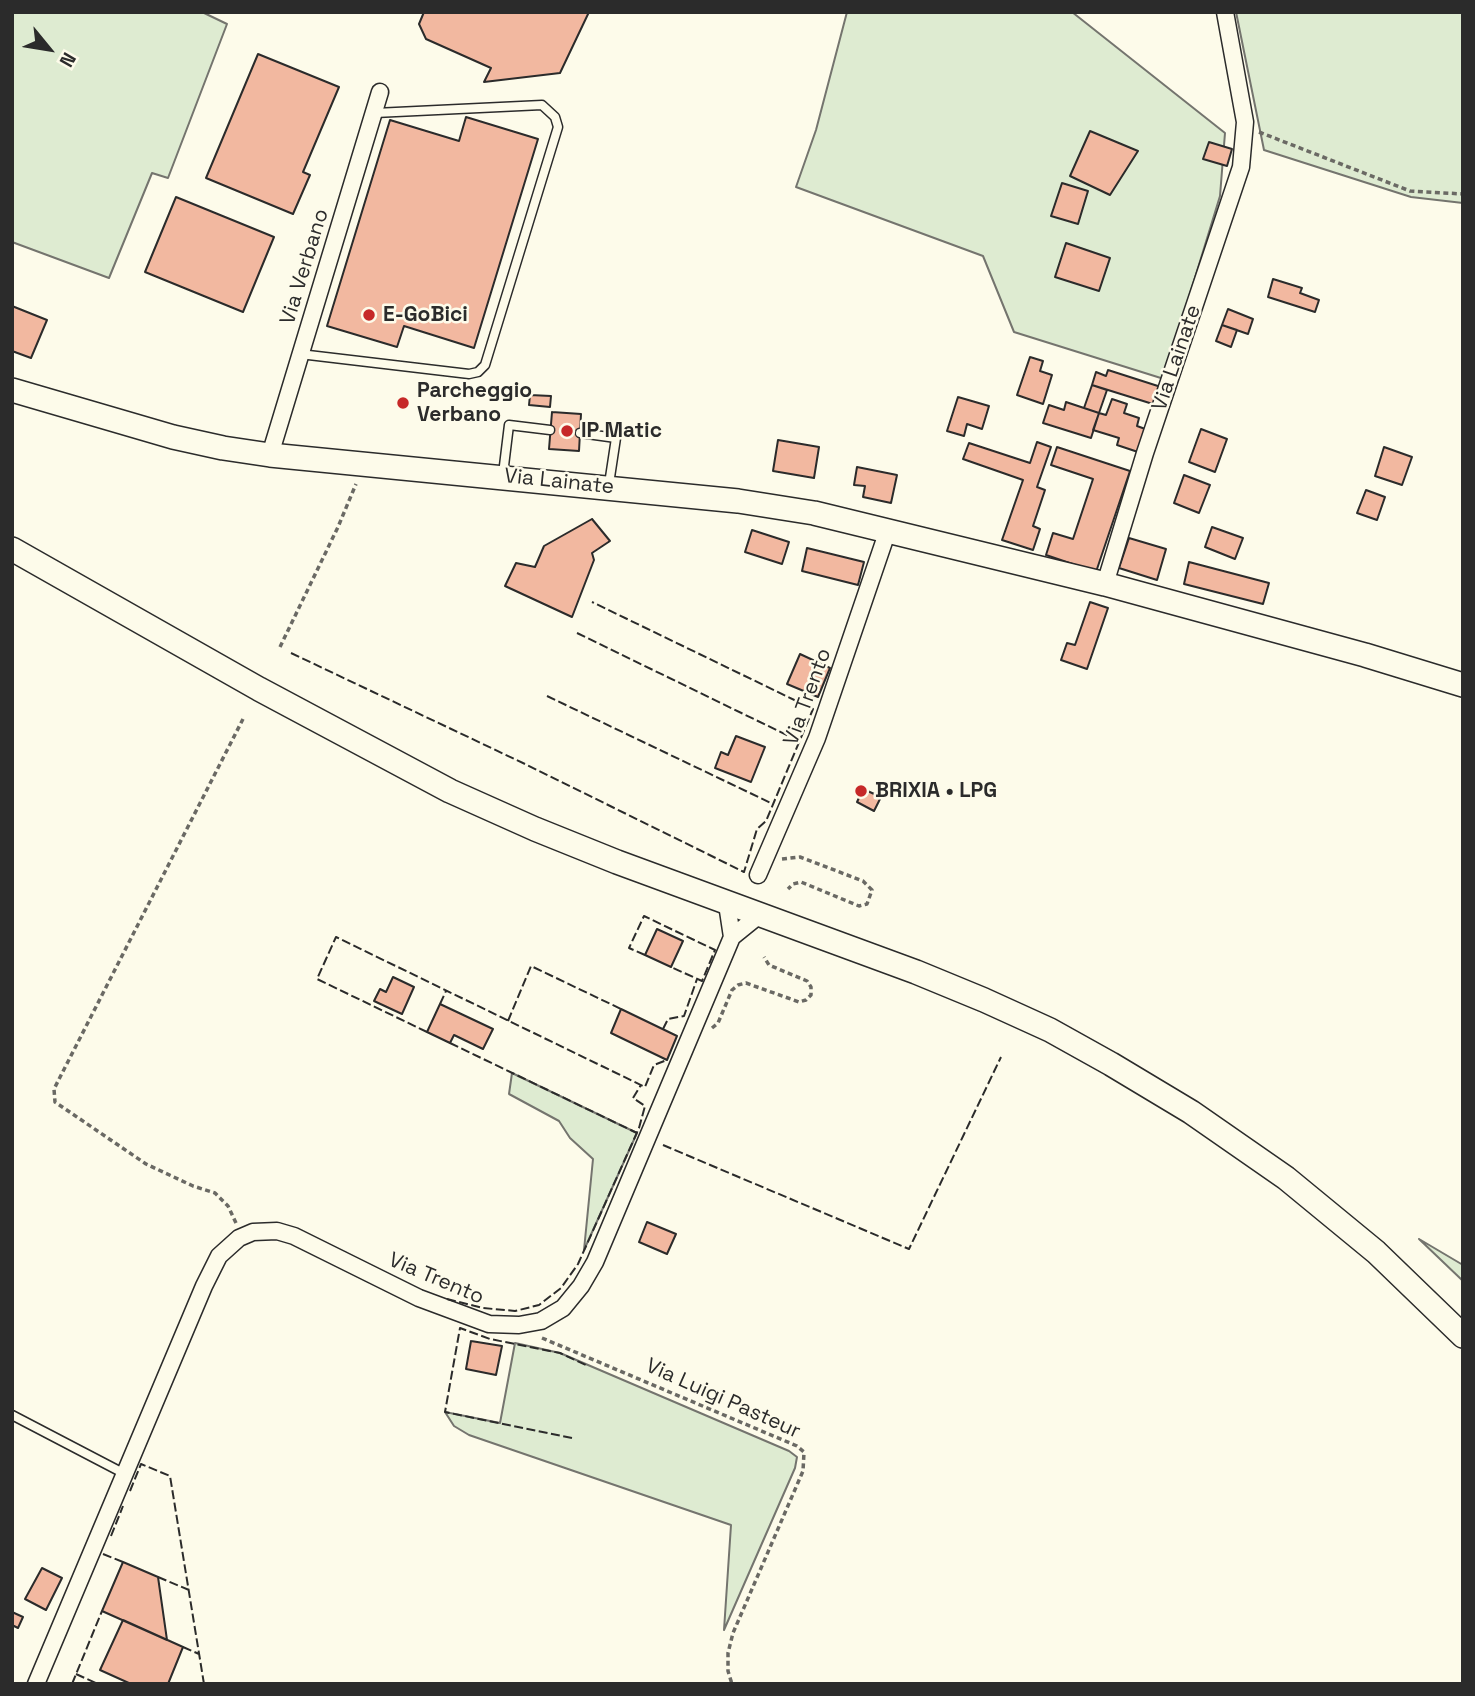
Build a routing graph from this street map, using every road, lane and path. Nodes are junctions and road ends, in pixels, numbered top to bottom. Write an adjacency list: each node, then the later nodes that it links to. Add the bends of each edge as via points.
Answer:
1 (1225, 12): 4 (street, Via Lainate)
2 (380, 92): 3 (street, Via Verbano)
3 (374, 113): 6 (street, Via Verbano); 6 (lane, via 542,105 558,127 485,365 478,372)
4 (1246, 129): 5 (path, via 1410,191); 16 (street, Via Lainate, via 1228,209)
5 (1463, 194)
6 (300, 354): 10 (street, Via Verbano)
7 (12, 390): 10 (main road, Via Lainate, via 173,437)
8 (550, 430): 12 (lane, via 509,425)
9 (580, 433): 13 (lane, via 616,438)
10 (270, 455): 11 (main road, Via Lainate)
11 (365, 464): 12 (main road, Via Lainate); 17 (path)
12 (503, 477): 13 (main road, Via Lainate)
13 (608, 487): 14 (main road, Via Lainate, via 738,500)
14 (888, 530): 16 (main road, Via Lainate); 20 (street, Via Trento, via 817,738)
15 (12, 549): 23 (main road, via 450,791)
16 (1105, 584): 18 (main road, Via Lainate)
17 (280, 647)
18 (1463, 685)
19 (243, 719): 28 (path, via 54,1089 55,1102 146,1164 215,1193 235,1219)
20 (768, 853): 21 (street, Via Trento); 22 (path, via 782,859 800,857 863,881 872,890 867,904 859,905 801,882)
21 (758, 875)
22 (788, 889)
23 (727, 904): 24 (main road); 25 (street)
24 (758, 916): 25 (street); 30 (main road, via 984,1000 1111,1064 1286,1178 1376,1252)
25 (732, 937): 27 (street, Via Trento)
26 (764, 957): 27 (path, via 769,965 807,981 811,995 799,1002 746,983 732,990 713,1028)
27 (696, 1024): 29 (street, Via Trento, via 581,1286 563,1308 541,1321)
28 (239, 1238): 29 (street, Via Trento, via 264,1230 294,1236 457,1314 489,1324); 32 (street, via 212,1267)
29 (519, 1325): 34 (path, Via Luigi Pasteur, via 804,1452 803,1471 733,1633 728,1653)
30 (1463, 1336)
31 (12, 1415): 32 (lane)
32 (125, 1474): 33 (street)
33 (36, 1684)
34 (733, 1684)

